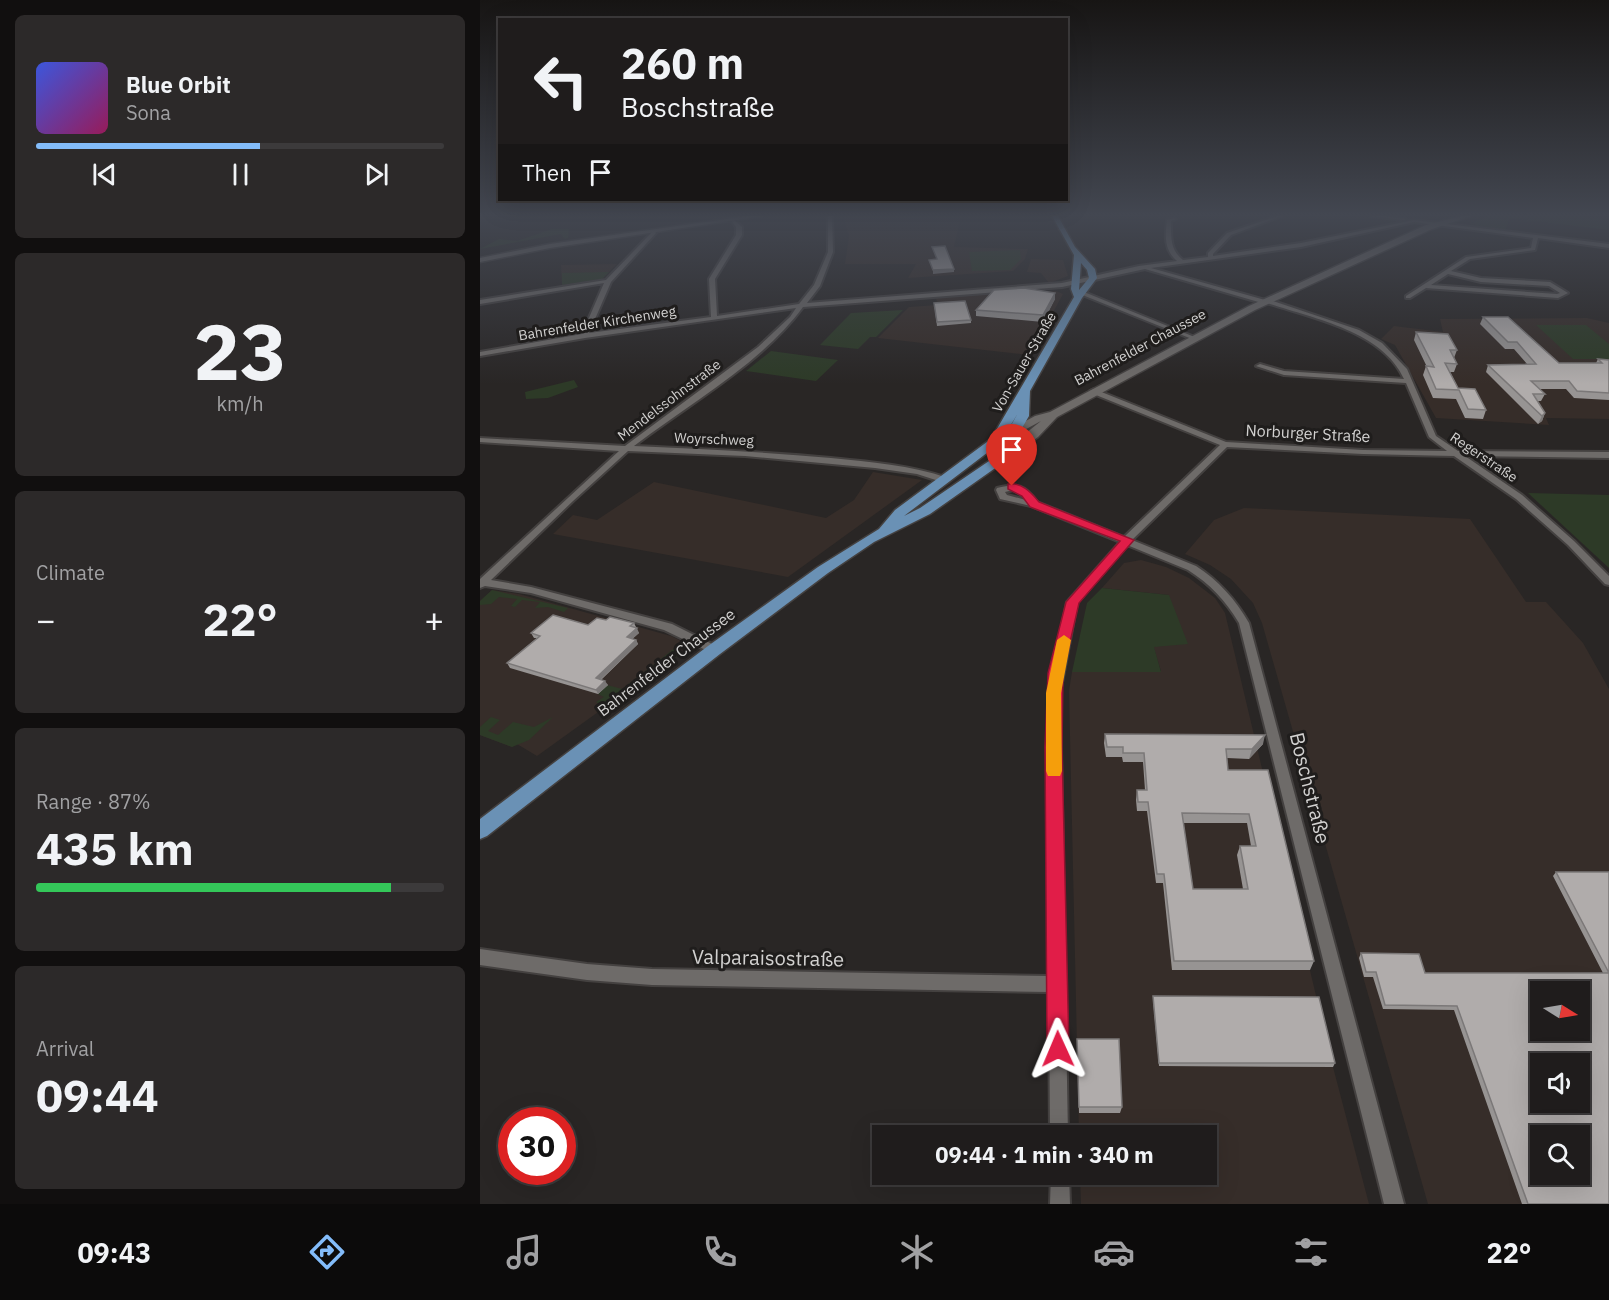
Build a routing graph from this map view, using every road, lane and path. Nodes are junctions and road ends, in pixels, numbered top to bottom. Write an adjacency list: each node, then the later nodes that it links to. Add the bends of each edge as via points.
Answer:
1 (616, 272): 12 (street)
2 (716, 272): 20 (street, via 712,279)
3 (824, 272): 19 (street, Mendelssohnstraße)
4 (1078, 272): 13 (main road)
5 (1082, 272): 11 (main road)
6 (1092, 272): 11 (main road)
7 (1120, 272): 11 (street)
8 (1163, 272): 18 (street, Regerstraße)
9 (1332, 272): 18 (main road, Bahrenfelder Chaussee)
10 (1447, 272): 14 (street); 14 (street, via 1550,284 1565,293 1558,296)
11 (1093, 278): 13 (street); 15 (main road, Von-Sauer-Straße)
12 (608, 281): 17 (street); 21 (street)
13 (1077, 282): 15 (main road, via 1075,289); 19 (street, Bahrenfelder Kirchenweg)
14 (1427, 286): 16 (street)
15 (1082, 293): 22 (street); 27 (main road, Von-Sauer-Straße)
16 (1408, 297)
17 (480, 302)
18 (1266, 302): 22 (main road, Bahrenfelder Chaussee); 25 (street, Regerstraße, via 1370,337 1398,362)
19 (803, 305): 20 (street, Bahrenfelder Kirchenweg); 33 (street, Mendelssohnstraße, via 776,336)
20 (714, 317): 21 (street, Bahrenfelder Kirchenweg)
21 (585, 336): 23 (street, Bahrenfelder Kirchenweg)
22 (1194, 338): 26 (main road, Bahrenfelder Chaussee)
23 (480, 354)
24 (1260, 366): 25 (street, via 1284,373)
25 (1406, 381): 34 (street, Regerstraße, via 1429,432)
26 (1095, 391): 28 (main road, Bahrenfelder Chaussee); 32 (street)
27 (1024, 392): 29 (main road, Bahrenfelder Chaussee, via 1023,416); 31 (main road, Von-Sauer-Straße)
28 (1054, 414): 29 (main road, Bahrenfelder Chaussee); 36 (main road, Bahrenfelder Chaussee)
29 (1016, 431): 31 (main road, Bahrenfelder Chaussee); 36 (main road, Bahrenfelder Chaussee)
30 (480, 440): 33 (street, Woyrschweg)
31 (996, 441): 37 (main road, Bahrenfelder Chaussee)
32 (1225, 444): 34 (street, Norburger Straße, via 1363,452); 40 (street, Norburger Straße)
33 (624, 450): 37 (street, Woyrschweg, via 797,457 922,472); 42 (street, Mendelssohnstraße)
34 (1454, 452): 35 (street, Norburger Straße); 41 (street, Regerstraße, via 1541,515)
35 (1609, 456)
36 (997, 461): 39 (main road, Bahrenfelder Chaussee, via 925,511)
37 (945, 480): 39 (main road, Bahrenfelder Chaussee)
38 (1034, 504): 40 (street, Boschstraße)
39 (881, 532): 43 (main road, Bahrenfelder Chaussee)
40 (1128, 540): 46 (street, Norburger Straße, via 1072,602 1056,673); 50 (street, Boschstraße, via 1213,580 1229,597 1244,623)
41 (1609, 582)
42 (481, 584): 43 (street, via 531,590 668,627)
43 (714, 650): 44 (main road, Bahrenfelder Chaussee)
44 (480, 830)
45 (480, 957): 46 (street, Valparaisostraße, via 652,977)
46 (1057, 984): 47 (street, Norburger Straße)
47 (1059, 1125)
48 (1060, 1185): 49 (street)
49 (1060, 1204)
50 (1394, 1204)

